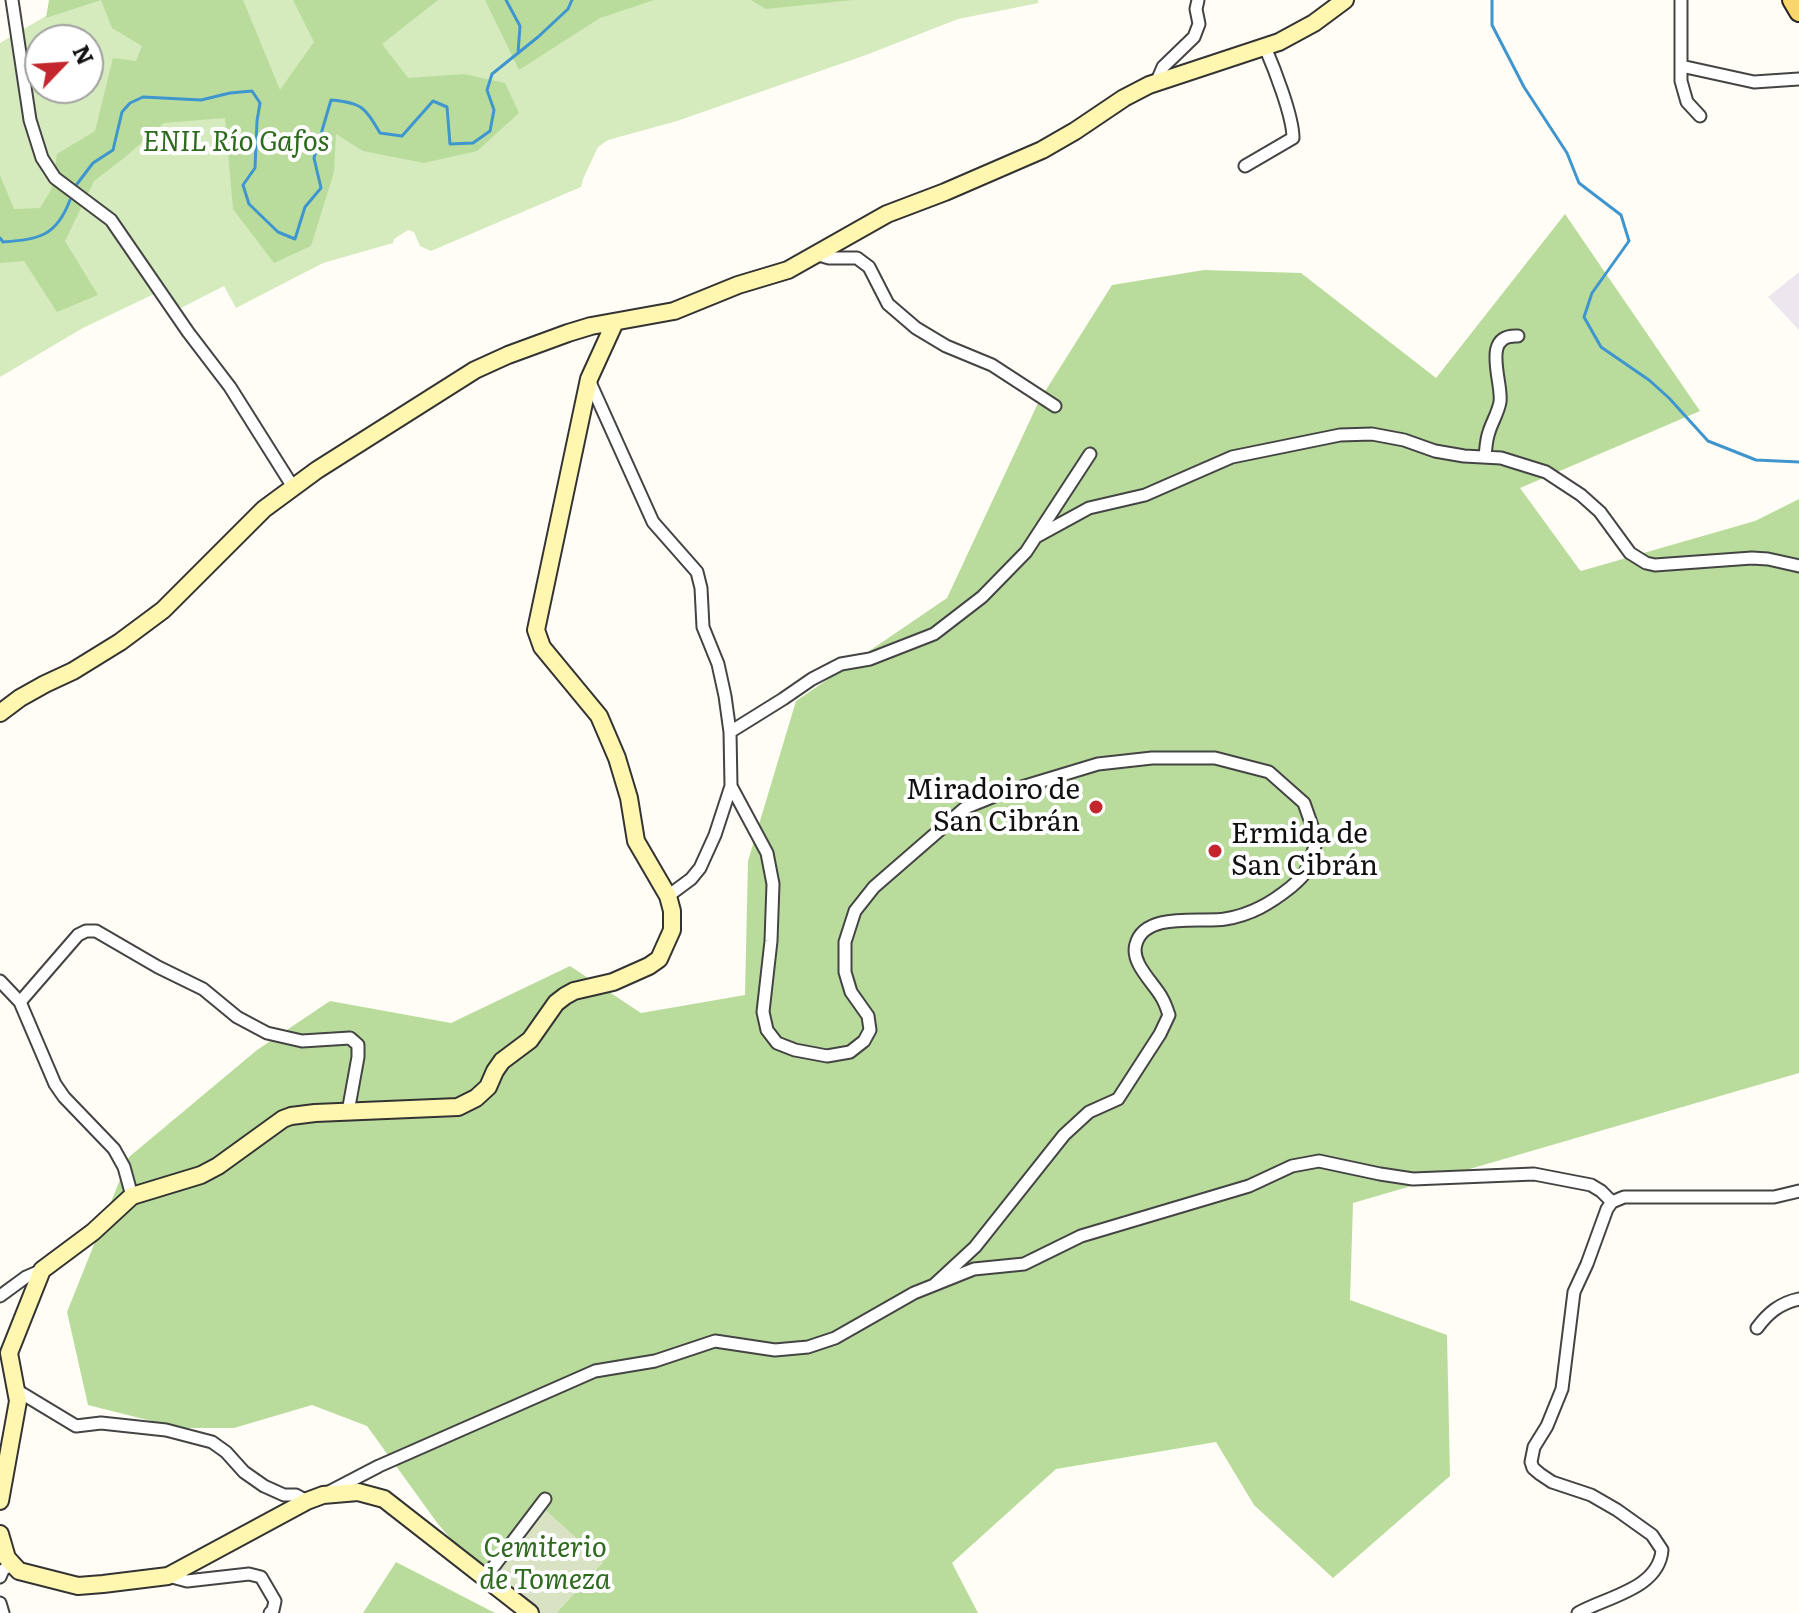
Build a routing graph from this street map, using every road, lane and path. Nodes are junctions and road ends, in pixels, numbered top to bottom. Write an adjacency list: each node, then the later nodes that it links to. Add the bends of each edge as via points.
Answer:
1 (12, 0): 20 (street, via 30,120 42,158 55,178 111,220 230,387)
2 (1198, 0): 10 (street, via 1194,37 1163,67)
3 (1345, 0): 7 (street, via 1314,23)
4 (1681, 0): 8 (street)
5 (1792, 0): 6 (main road)
6 (1799, 12)
7 (1265, 47): 10 (street); 12 (street, via 1293,134)
8 (1681, 66): 9 (street, via 1754,82); 11 (street, via 1687,102)
9 (1799, 79)
10 (1157, 81): 13 (street, via 1042,150 887,214)
11 (1700, 116)
12 (1245, 166)
13 (815, 254): 14 (street, via 788,270 674,311); 17 (street, via 857,258 869,267 888,304 916,328 992,365)
14 (615, 322): 16 (street); 20 (street, via 568,333 475,370)
15 (1518, 336): 19 (street, via 1502,339 1497,352 1500,402)
16 (589, 379): 24 (street, via 653,522 697,572 703,627 718,664); 26 (street, via 536,630 542,647 599,716 629,798 636,841)
17 (1055, 406)
18 (1090, 454): 21 (street)
19 (1485, 457): 21 (street, via 1435,451 1372,434 1340,435 1232,457 1145,495 1089,508); 22 (street, via 1558,478 1600,512 1630,553 1646,563 1752,558)
20 (293, 487): 23 (street, via 163,610 120,642)
21 (1036, 537): 24 (street, via 982,597 934,634 870,659 841,664)
22 (1799, 566)
23 (0, 713)
24 (730, 732): 25 (street)
25 (731, 786): 26 (street, via 700,868); 34 (street, via 767,853 773,884 763,1012 767,1030 777,1043 827,1056 850,1052 870,1030 845,972 845,942 855,911 874,887 965,808 1098,764 1152,758 1215,758 1269,772 1304,803 1317,840 1303,877 1273,902 1223,920 1183,919 1144,931 1136,944 1137,958 1169,1015 1160,1034 1118,1099 1089,1112 1064,1135 975,1247)
26 (668, 896): 29 (street, via 672,930 659,959 635,974 565,996 530,1040 502,1061 476,1098 458,1107)
27 (0, 981): 28 (street)
28 (20, 1002): 29 (street, via 78,935 96,931 203,989 267,1033 302,1041 350,1038 358,1045 358,1057); 31 (street, via 55,1084 114,1149)
29 (348, 1112): 31 (street, via 283,1119 201,1175)
30 (1799, 1191): 32 (street, via 1774,1197 1641,1196)
31 (132, 1196): 33 (street)
32 (1612, 1202): 34 (street, via 1591,1185 1534,1174 1413,1179 1319,1161 1081,1236 1024,1264 974,1269); 52 (street, via 1574,1292 1562,1389 1531,1462 1552,1482 1591,1495 1652,1535 1662,1560 1632,1589)
33 (30, 1283): 35 (street); 38 (street, via 9,1353)
34 (935, 1284): 40 (street, via 808,1347 775,1350 715,1341 655,1361 595,1371)
35 (0, 1296)
36 (1799, 1299): 37 (street, via 1770,1312)
37 (1757, 1328)
38 (18, 1391): 39 (street); 40 (street, via 76,1426 101,1423 166,1430 212,1442 264,1486 284,1495)
39 (6, 1430): 42 (street)
40 (315, 1498): 45 (street); 47 (street, via 358,1492 384,1499)
41 (545, 1499): 47 (street)
42 (0, 1501)
43 (0, 1534): 44 (street)
44 (6, 1563): 45 (street, via 78,1586); 46 (street)
45 (168, 1576): 50 (street, via 187,1581 261,1577 275,1601)
46 (0, 1577)
47 (485, 1578): 51 (street)
48 (0, 1603): 49 (street)
49 (3, 1613)
50 (270, 1613)
51 (530, 1613)
52 (1578, 1613)

